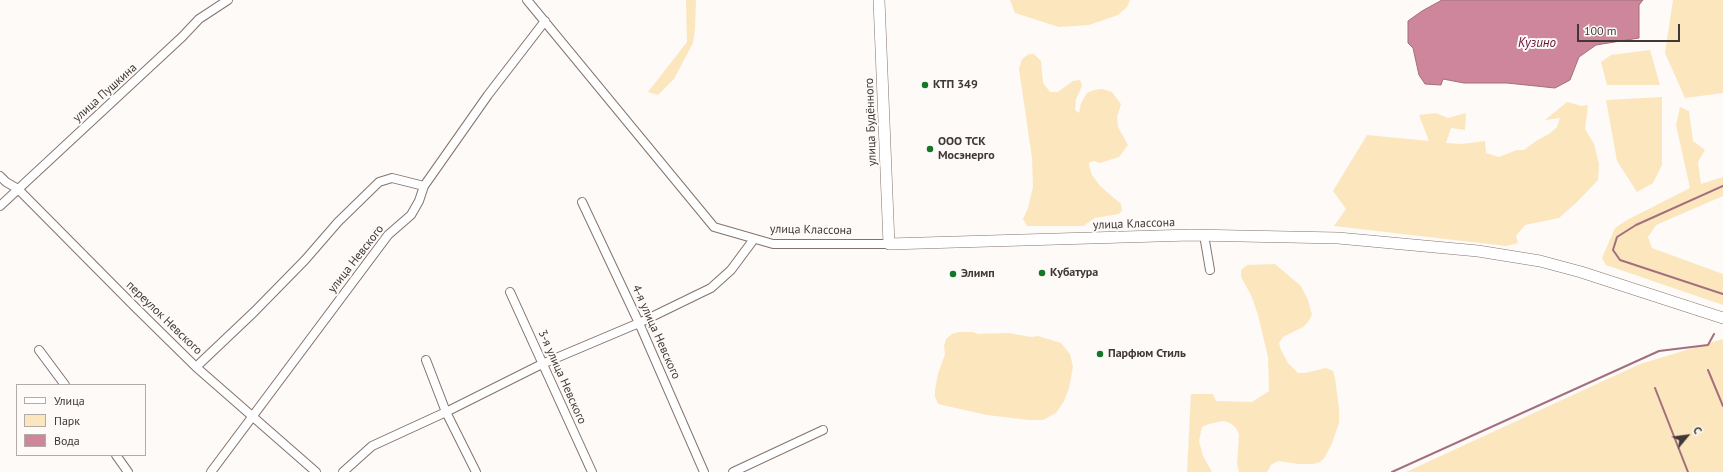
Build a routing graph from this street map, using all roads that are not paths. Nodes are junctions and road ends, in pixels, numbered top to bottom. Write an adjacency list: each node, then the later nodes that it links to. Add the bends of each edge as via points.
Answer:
1 (228, 0): 7 (street, улица Пушкина, via 199,19 145,73)
2 (527, 0): 4 (street, улица Классона)
3 (879, 0): 12 (street, улица Будённого)
4 (545, 21): 6 (street, улица Невского, via 488,95); 11 (street, улица Классона, via 714,227)
5 (0, 176): 7 (street, переулок Невского)
6 (424, 186): 20 (street, via 392,178 379,182 254,312); 23 (street, улица Невского, via 411,216 388,235)
7 (18, 189): 9 (street, улица Пушкина); 20 (street, переулок Невского)
8 (582, 202): 16 (street, 4-я улица Невского)
9 (0, 206)
10 (1204, 235): 12 (street, улица Классона); 13 (street); 15 (street, улица Классона, via 1338,238 1478,251 1540,261 1581,272)
11 (754, 239): 12 (street, улица Классона, via 772,244); 16 (street, via 731,270 711,288)
12 (888, 244)
13 (1210, 270)
14 (510, 292): 19 (street, 3-я улица Невского)
15 (1723, 318)
16 (639, 323): 19 (street); 32 (street, 4-я улица Невского)
17 (39, 350): 21 (street)
18 (426, 360): 22 (street)
19 (542, 364): 22 (street); 31 (street, 3-я улица Невского)
20 (196, 367): 23 (street, переулок Невского)
21 (64, 384)
22 (446, 412): 29 (street, via 372,446); 30 (street)
23 (252, 416): 27 (street, улица Невского); 28 (street, переулок Невского)
24 (823, 430): 33 (street)
25 (117, 456): 26 (street)
26 (128, 472)
27 (211, 472)
28 (316, 472)
29 (342, 472)
30 (476, 472)
31 (592, 472)
32 (704, 472)
33 (734, 472)

